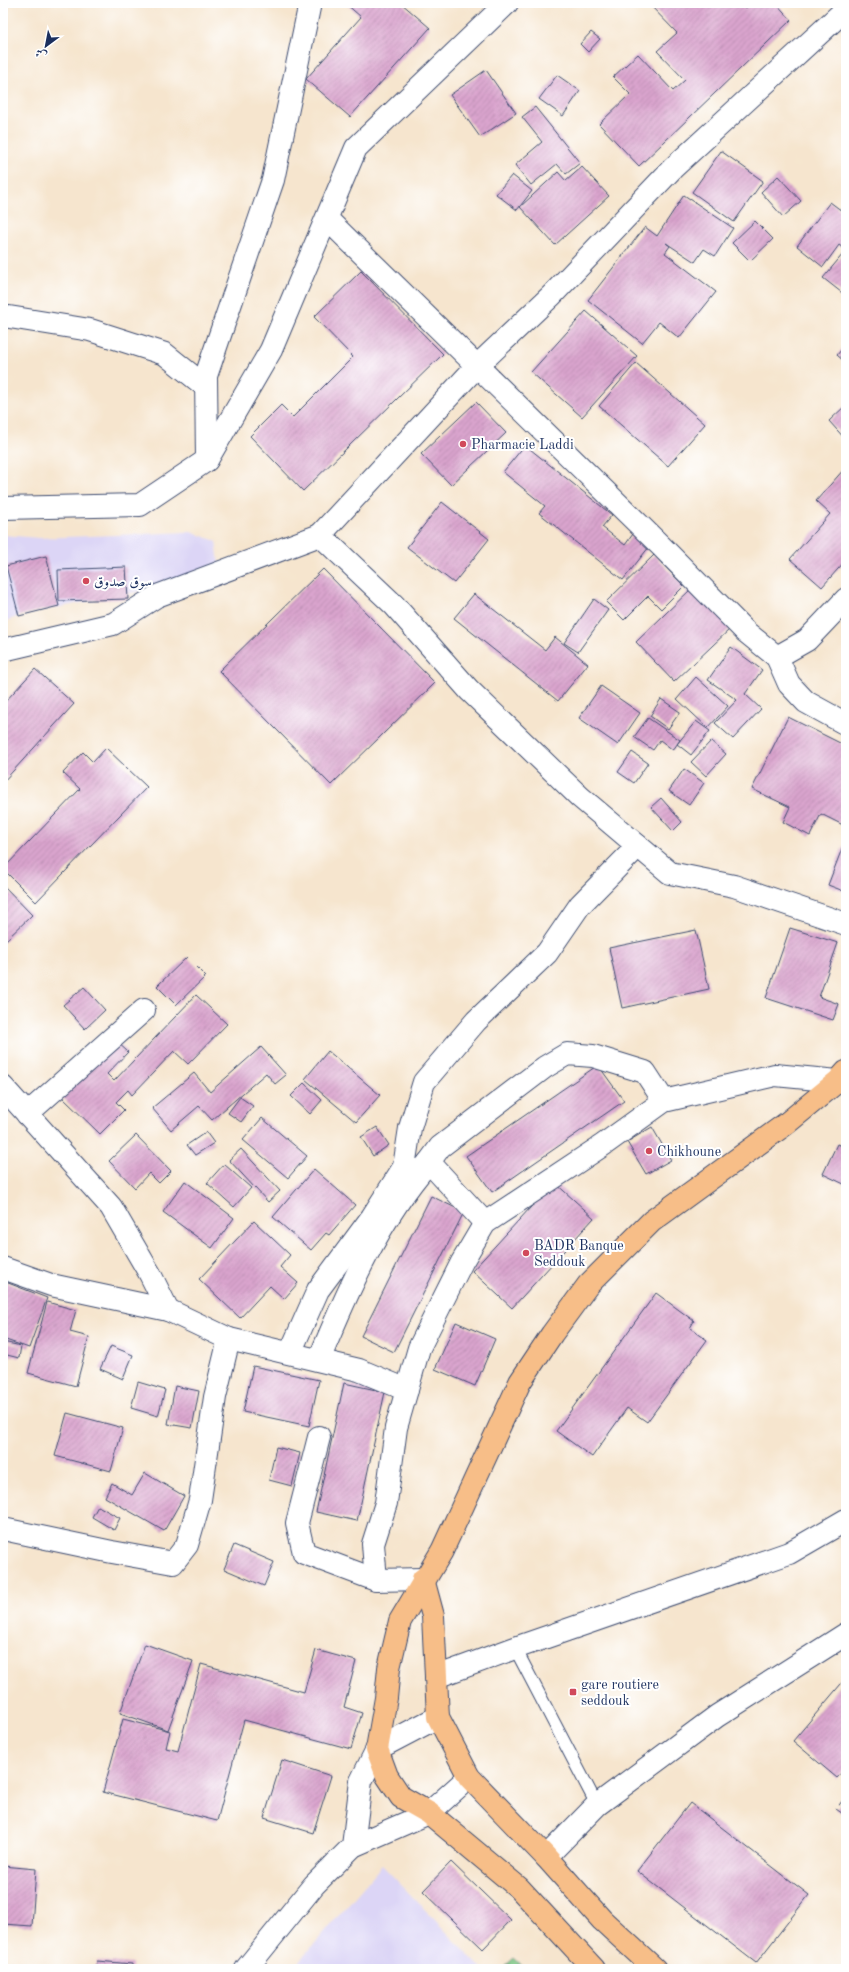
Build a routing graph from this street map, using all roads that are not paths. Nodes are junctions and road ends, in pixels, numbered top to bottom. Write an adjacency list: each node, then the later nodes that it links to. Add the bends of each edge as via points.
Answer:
1 (310, 3): 7 (street, via 273,180 206,376)
2 (507, 3): 4 (street, via 356,148)
3 (846, 9): 6 (street, via 673,168 552,295)
4 (327, 219): 6 (street); 8 (street, via 271,350)
5 (3, 316): 7 (street, via 90,330 165,354)
6 (477, 366): 10 (street); 13 (street, via 746,632)
7 (206, 387): 8 (street)
8 (207, 460): 9 (street, via 140,505)
9 (3, 508)
10 (320, 535): 12 (street, via 157,596 113,624); 15 (street, via 394,605 469,690 580,796)
11 (846, 599): 13 (street, via 807,640)
12 (3, 650)
13 (777, 657): 14 (street, via 789,684 806,702)
14 (846, 724)
15 (638, 846): 16 (street, via 670,873 734,886); 27 (street, via 580,905 547,953 476,1021 424,1082 410,1128 404,1167 372,1217 318,1290)
16 (846, 924)
17 (144, 1010): 21 (street)
18 (842, 1076): 20 (street, via 774,1075); 33 (main road, via 787,1123 652,1221 588,1286 520,1382 442,1551)
19 (3, 1087): 21 (street)
20 (664, 1101): 22 (street, via 645,1072 594,1056 567,1054 545,1067 440,1147); 23 (street)
21 (27, 1114): 25 (street, via 111,1207)
22 (429, 1162): 23 (street); 28 (street, via 413,1180 371,1245 343,1302)
23 (485, 1223): 29 (street, via 462,1262 420,1348)
24 (3, 1268): 25 (street, via 51,1285)
25 (168, 1310): 26 (street)
26 (229, 1339): 27 (street); 32 (street, via 215,1397 200,1500 187,1545 173,1562)
27 (290, 1353): 28 (street)
28 (319, 1360): 29 (street, via 359,1370)
29 (407, 1390): 34 (street, via 396,1428 386,1503 373,1544)
30 (319, 1437): 34 (street, via 297,1523 304,1553)
31 (846, 1520): 36 (street, via 789,1553)
32 (3, 1529)
33 (424, 1579): 34 (street); 37 (main road, via 433,1616); 39 (main road, via 400,1621 389,1668)
34 (376, 1580)
35 (846, 1634): 41 (street, via 717,1716)
36 (515, 1648): 37 (street); 41 (lane)
37 (436, 1677): 38 (main road)
38 (438, 1716): 39 (street); 40 (main road)
39 (377, 1749): 42 (main road, via 387,1776 401,1797); 43 (street, via 361,1781)
40 (469, 1777): 42 (street); 44 (main road)
41 (597, 1805): 44 (street)
42 (429, 1813): 43 (street); 46 (main road, via 519,1888)
43 (354, 1846): 45 (street, via 314,1885)
44 (546, 1857): 47 (main road, via 602,1920)
45 (246, 1969)
46 (594, 1969)
47 (655, 1969)

